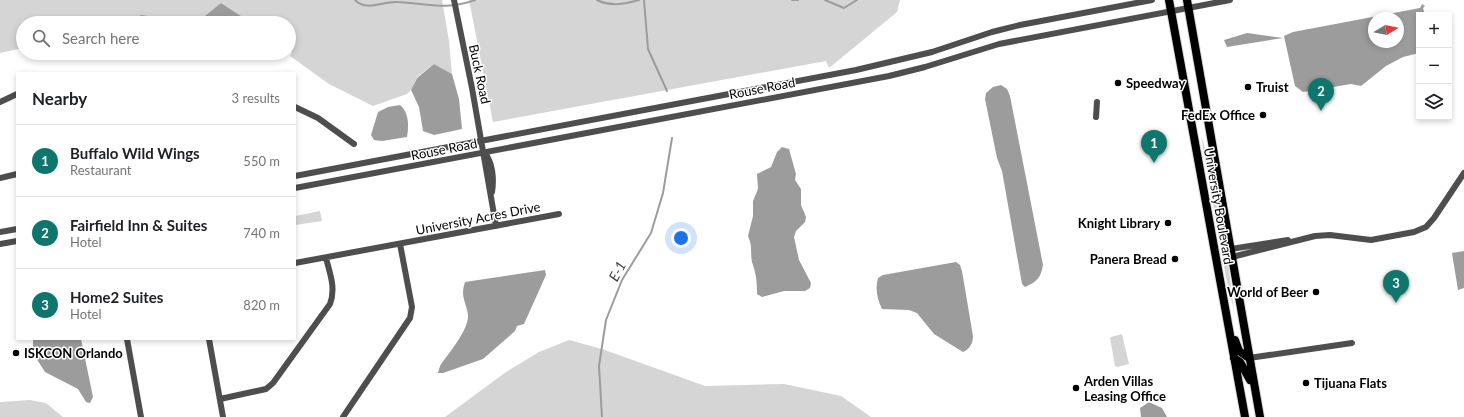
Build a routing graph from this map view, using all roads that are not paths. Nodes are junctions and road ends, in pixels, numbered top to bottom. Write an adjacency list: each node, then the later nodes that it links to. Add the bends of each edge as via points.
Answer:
1 (454, 0): 14 (street, Buck Road)
2 (1152, 0): 7 (street, Rouse Road, via 1014,26 932,52)
3 (1169, 0): 6 (main road, University Boulevard)
4 (1230, 0): 5 (street, Rouse Road)
5 (1188, 4): 6 (street, Rouse Road); 29 (main road, University Boulevard)
6 (1171, 11): 8 (street, Rouse Road, via 999,44); 32 (main road, University Boulevard)
7 (887, 63): 8 (street); 14 (street, Rouse Road)
8 (889, 76): 16 (street, Rouse Road)
9 (16, 94): 10 (street)
10 (0, 102)
11 (1097, 102): 13 (street)
12 (296, 107): 15 (street, via 318,118)
13 (1096, 117)
14 (481, 140): 16 (street, Buck Road); 19 (street, Rouse Road)
15 (354, 144)
16 (484, 152): 21 (street, Rouse Road); 23 (street, Buck Road, via 489,158)
17 (1464, 173): 29 (street, via 1434,218 1426,227 1414,232 1371,240 1330,235)
18 (16, 174): 20 (street)
19 (296, 176)
20 (0, 178)
21 (296, 188)
22 (559, 214): 23 (street, University Acres Drive)
23 (496, 226): 28 (street, University Acres Drive)
24 (16, 229): 25 (street)
25 (0, 232)
26 (16, 241): 27 (street)
27 (0, 244)
28 (400, 244): 30 (street, University Acres Drive); 42 (street, University Acres Drive, via 412,307 410,318)
29 (1232, 253): 37 (main road, University Boulevard)
30 (326, 258): 31 (street, University Acres Drive); 39 (street, via 333,286 330,304 273,383 266,389)
31 (296, 263)
32 (1228, 323): 36 (main road, University Boulevard); 37 (main road, via 1239,351)
33 (127, 340): 40 (street)
34 (209, 340): 39 (street)
35 (1352, 343): 37 (street)
36 (1234, 358): 38 (main road, via 1240,362); 43 (main road, University Boulevard)
37 (1249, 358): 38 (main road, University Boulevard)
38 (1255, 390): 44 (main road, University Boulevard)
39 (220, 399): 41 (street)
40 (141, 417)
41 (223, 417)
42 (343, 417)
43 (1246, 417)
44 (1260, 417)

